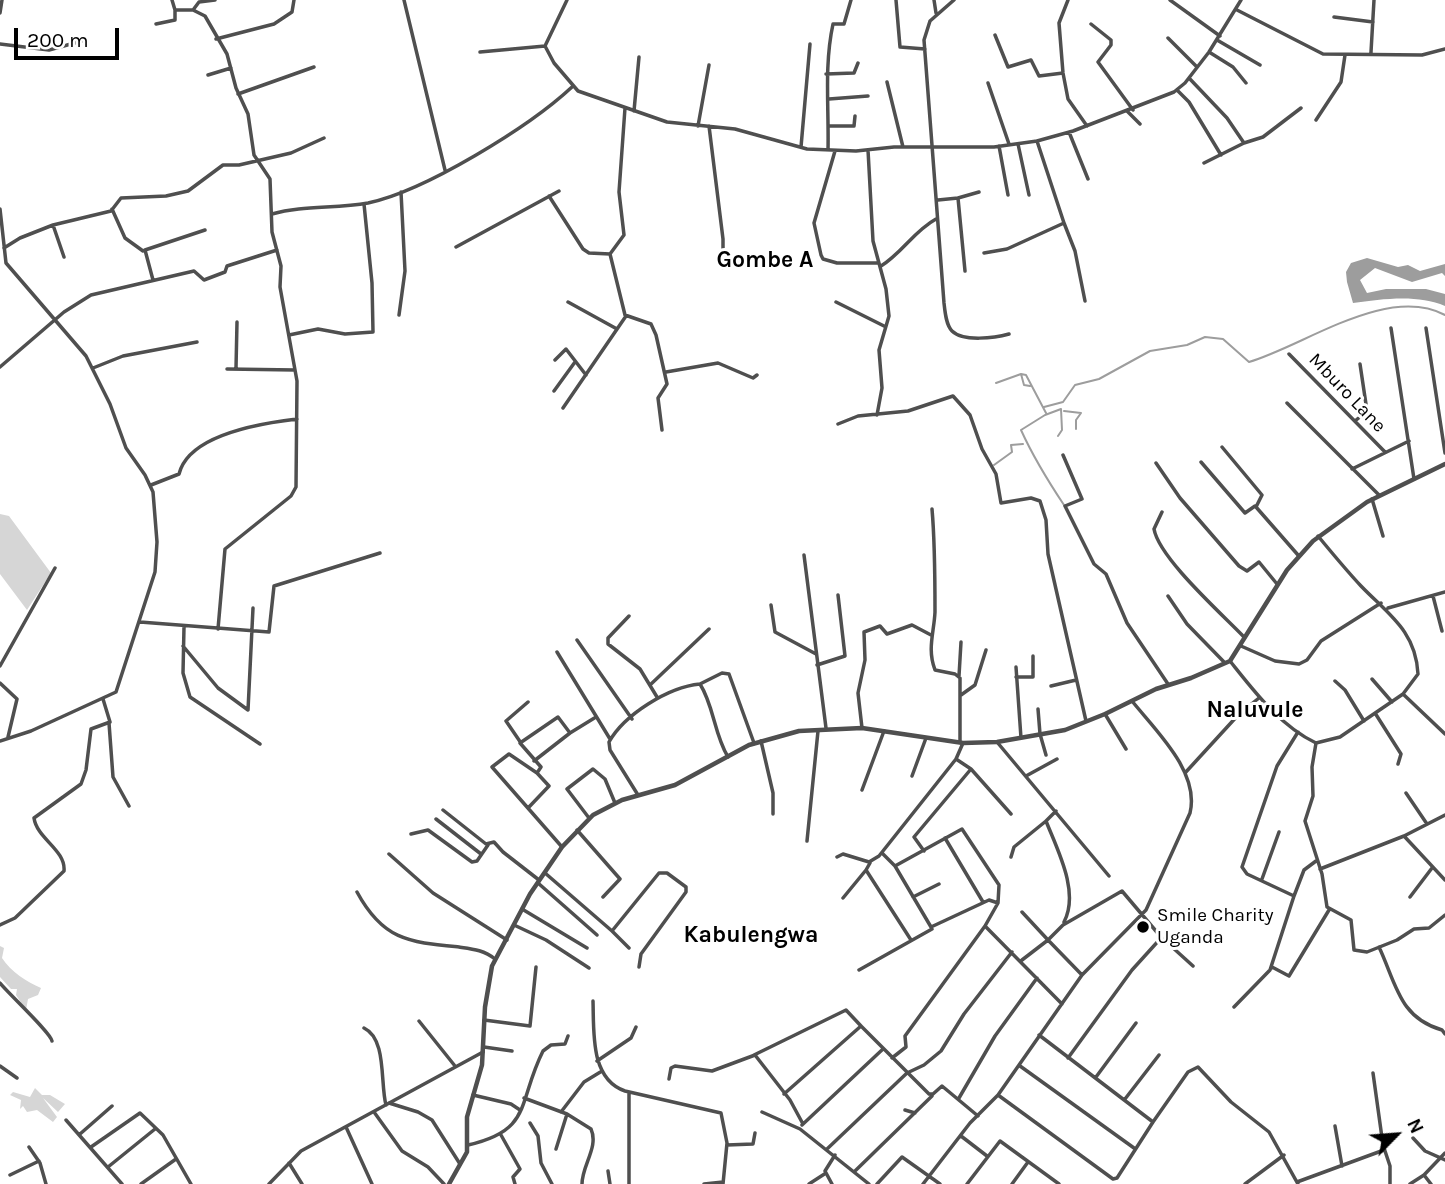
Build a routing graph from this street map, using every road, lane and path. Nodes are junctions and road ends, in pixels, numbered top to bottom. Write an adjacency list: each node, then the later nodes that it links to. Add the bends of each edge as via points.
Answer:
1 (2, 0): 18 (street)
2 (172, 0): 15 (street)
3 (215, 0): 16 (street, via 199,2)
4 (294, 0): 27 (street, via 292,12 274,24)
5 (404, 0): 85 (street)
6 (567, 0): 31 (street)
7 (850, 0): 46 (street, via 844,24 833,24)
8 (896, 0): 32 (street, via 900,47)
9 (934, 0): 19 (street)
10 (954, 0): 19 (street)
11 (1068, 0): 45 (street, via 1059,23)
12 (1170, 0): 26 (street)
13 (1241, 0): 17 (street)
14 (1374, 0): 21 (street)
15 (175, 10): 16 (street); 22 (street, via 175,20)
16 (193, 10): 27 (street, via 205,16)
17 (1237, 10): 26 (street); 37 (street, via 1323,54)
18 (0, 13)
19 (936, 13): 32 (street, via 925,28)
20 (1334, 17): 21 (street)
21 (1373, 22): 36 (street)
22 (156, 24)
23 (1091, 24): 59 (street, via 1111,40 1098,62)
24 (995, 35): 45 (street, via 1007,67 1031,60 1039,76)
25 (1168, 37): 43 (street)
26 (1218, 38): 35 (street); 41 (street)
27 (216, 39): 44 (street)
28 (82, 41): 29 (street, via 49,50)
29 (0, 44)
30 (810, 44): 77 (street)
31 (545, 46): 34 (street); 52 (street)
32 (925, 49): 78 (street)
33 (1445, 49): 36 (street, via 1422,55)
34 (480, 52)
35 (1209, 52): 43 (street); 51 (street, via 1233,67)
36 (1371, 52): 37 (street)
37 (1345, 55): 63 (street, via 1341,82)
38 (639, 57): 60 (street)
39 (858, 63): 46 (street, via 855,72)
40 (709, 65): 65 (street)
41 (1260, 65)
42 (314, 67): 54 (street)
43 (1197, 67): 48 (street)
44 (231, 68): 47 (street); 54 (street)
45 (1063, 73): 68 (street, via 1068,99)
46 (826, 74): 56 (street)
47 (208, 75)
48 (1189, 78): 53 (street); 72 (street)
49 (887, 82): 76 (street)
50 (988, 83): 73 (street)
51 (1246, 83)
52 (572, 87): 57 (street); 85 (street, via 545,109)
53 (1177, 90): 59 (street); 82 (street)
54 (238, 94): 83 (street, via 248,114)
55 (868, 96): 56 (street)
56 (829, 99): 67 (street)
57 (625, 107): 60 (street); 109 (street, via 619,192 624,235)
58 (1301, 108): 72 (street, via 1263,137)
59 (1133, 110): 61 (street)
60 (634, 111): 65 (street)
61 (1127, 111): 64 (street); 68 (street)
62 (855, 116): 67 (street, via 854,125)
63 (1316, 120)
64 (1140, 124)
65 (698, 126): 66 (street)
66 (709, 126): 77 (street, via 746,131); 112 (street)
67 (828, 126): 79 (street)
68 (1087, 126): 69 (street)
69 (1069, 132): 71 (street); 86 (street)
70 (324, 138): 83 (street)
71 (1037, 141): 74 (street); 100 (street)
72 (1244, 143): 82 (street)
73 (1009, 144): 74 (street); 75 (street)
74 (1018, 144): 91 (street)
75 (999, 146): 78 (street); 90 (street)
76 (903, 147): 78 (street); 80 (street)
77 (801, 148): 79 (street)
78 (934, 148): 94 (street)
79 (828, 150): 81 (street)
80 (868, 150): 81 (street); 111 (street, via 873,241)
81 (835, 151): 111 (street, via 814,223 821,255 837,263)
82 (1221, 155): 84 (street)
83 (258, 160): 97 (street, via 223,165 188,191 121,198); 98 (street, via 271,179)
84 (1205, 163)
85 (445, 170): 88 (street)
86 (1088, 179)
87 (559, 191): 92 (street)
88 (401, 192): 95 (street); 118 (street, via 405,271)
89 (979, 192): 93 (street)
90 (1008, 195)
91 (1029, 195)
92 (549, 196): 104 (street); 109 (street, via 583,249)
93 (958, 198): 94 (street); 113 (street)
94 (938, 200): 99 (street)
95 (363, 204): 98 (street); 127 (street, via 373,332 345,334 318,329)
96 (0, 209): 103 (street)
97 (112, 209): 101 (street); 107 (street, via 125,238)
98 (272, 214): 106 (street)
99 (936, 219): 111 (street, via 897,256); 126 (street, via 950,328 959,335 987,339)
100 (1064, 223): 108 (street, via 1007,249); 115 (street)
101 (53, 225): 105 (street); 110 (street)
102 (205, 230): 107 (street)
103 (1, 240): 105 (street)
104 (456, 247)
105 (4, 248): 120 (street, via 9,267)
106 (277, 250): 114 (street, via 227,266 225,272 204,280 194,271); 127 (street)
107 (144, 252): 114 (street)
108 (984, 253)
109 (610, 254): 119 (street)
110 (64, 257)
111 (880, 264): 122 (street, via 889,316)
112 (723, 268)
113 (965, 271)
114 (153, 280): 120 (street, via 91,295)
115 (1085, 301)
116 (568, 302): 125 (street)
117 (836, 302): 122 (street)
118 (399, 315)
119 (626, 316): 125 (street); 138 (street, via 652,326)
120 (55, 320): 133 (street); 134 (street)
121 (237, 322): 135 (street)
122 (884, 326): 144 (street)
123 (1391, 328): 149 (street)
124 (1426, 328): 152 (street)
125 (617, 329): 139 (street)
126 (1009, 334)
127 (289, 335): 137 (street)
128 (197, 342): 134 (street, via 123,356)
129 (1289, 354): 146 (street, Mburo Lane)
130 (555, 360): 131 (street, via 566,349)
131 (575, 361): 139 (street); 141 (street)
132 (1360, 364): 146 (street, via 1367,411)
133 (0, 367)
134 (93, 368): 159 (street, via 126,448)
135 (236, 368): 136 (street); 137 (street)
136 (227, 369)
137 (295, 370): 145 (street)
138 (666, 372): 140 (street, via 718,363 744,375); 148 (street, via 667,386 658,398)
139 (586, 374): 143 (street)
140 (757, 375)
141 (554, 391)
142 (1287, 403): 157 (street)
143 (563, 408)
144 (877, 415): 147 (street); 203 (street, via 908,411 947,397 959,399 996,474 1001,503 1040,501)
145 (297, 419): 159 (street, via 215,438 183,461 179,474); 183 (street, via 296,487 225,549)
146 (1355, 421): 151 (street, Mburo Lane)
147 (838, 424)
148 (662, 430)
149 (1409, 441): 151 (street); 158 (street)
150 (1222, 447): 162 (street, via 1261,494)
151 (1385, 452): 157 (street)
152 (1445, 453)
153 (1063, 455): 208 (street, via 1082,499 1065,506 1094,564 1106,574 1128,623)
154 (1201, 462): 162 (street, via 1245,513)
155 (1156, 463): 171 (street, via 1239,566 1247,571 1259,562)
156 (1445, 464): 158 (street)
157 (1352, 469): 160 (street)
158 (1415, 479): 160 (street)
159 (151, 485): 181 (street, via 158,549)
160 (1379, 495): 161 (street)
161 (1372, 499): 165 (street); 166 (street)
162 (1256, 505): 169 (street)
163 (932, 509): 187 (street, via 936,575)
164 (1162, 512): 188 (street, via 1154,529 1157,540)
165 (1318, 536): 169 (street); 176 (street)
166 (1383, 536)
167 (380, 553): 185 (street, via 274,586 270,630)
168 (804, 555): 195 (street)
169 (1298, 555): 171 (street)
170 (55, 568): 199 (street)
171 (1277, 584): 188 (street)
172 (1445, 592): 175 (street)
173 (838, 595): 198 (street, via 845,656)
174 (1168, 596): 197 (street, via 1187,625)
175 (1433, 596): 179 (street); 186 (street)
176 (1381, 603): 179 (street); 192 (street, via 1321,641 1299,664 1275,661)
177 (771, 605): 195 (street, via 775,632)
178 (253, 608): 185 (street)
179 (1388, 608): 211 (street, via 1411,641 1417,659 1415,680)
180 (629, 616): 209 (street, via 608,638 608,644 640,669)
181 (140, 622): 182 (street); 215 (street, via 118,689)
182 (184, 627): 183 (street); 191 (street)
183 (218, 629): 185 (street)
184 (709, 629): 209 (street)
185 (252, 631): 191 (street, via 247,710 218,688)
186 (1442, 631)
187 (931, 635): 201 (street, via 935,670); 228 (street, via 912,625 887,634 880,626 864,632 865,660 858,693)
188 (1246, 639): 192 (street)
189 (577, 640): 223 (street)
190 (961, 642): 201 (street)
191 (183, 646): 246 (street, via 183,673 190,697)
192 (1241, 646): 197 (street)
193 (986, 650): 212 (street, via 975,685)
194 (556, 652): 222 (street)
195 (816, 654): 198 (street)
196 (1033, 656): 202 (street, via 1032,677)
197 (1227, 662): 208 (street); 214 (street)
198 (817, 665): 227 (street)
199 (0, 666)
200 (1016, 667): 202 (street)
201 (959, 676): 212 (street)
202 (1016, 677): 238 (street)
203 (1076, 680): 210 (street); 224 (street)
204 (1372, 680): 218 (street)
205 (1335, 681): 225 (street)
206 (0, 683): 236 (street, via 17,699)
207 (700, 684): 213 (street); 244 (street, via 729,674); 249 (street)
208 (1168, 684): 216 (street)
209 (650, 685): 213 (street)
210 (1051, 686)
211 (1403, 694): 218 (street); 234 (street)
212 (961, 695): 241 (street)
213 (657, 697): 223 (street)
214 (1259, 698): 231 (street); 256 (street)
215 (103, 699): 226 (street); 236 (street)
216 (1132, 701): 221 (street); 256 (street)
217 (528, 702): 243 (street, via 506,722)
218 (1392, 702): 220 (street)
219 (1038, 709): 233 (street)
220 (1375, 713): 225 (street); 253 (street, via 1401,754)
221 (1105, 714): 224 (street); 247 (street)
222 (596, 717): 232 (street); 237 (street)
223 (632, 719): 237 (street)
224 (1086, 721): 233 (street)
225 (1364, 722): 245 (street, via 1332,741)
226 (109, 723): 263 (street, via 113,777); 313 (street, via 91,729 81,784 34,818 64,863 62,875 15,918)
227 (826, 728): 228 (street); 229 (street)
228 (862, 728): 230 (street)
229 (818, 729): 239 (street); 279 (street)
230 (884, 731): 235 (street); 259 (street)
231 (1298, 732): 245 (street); 296 (street, via 1278,766 1242,867)
232 (570, 733): 243 (street, via 558,717); 252 (street)
233 (1040, 734): 238 (street); 248 (street)
234 (1445, 734)
235 (926, 736): 241 (street); 257 (street)
236 (8, 737): 240 (street)
237 (610, 738): 261 (street, via 610,750)
238 (1021, 738): 242 (street)
239 (761, 740): 244 (street); 267 (street)
240 (0, 741)
241 (962, 742): 242 (street); 250 (street)
242 (997, 742): 258 (street)
243 (521, 743): 252 (street)
244 (754, 743): 249 (street)
245 (1316, 743): 288 (street, via 1313,796 1305,816)
246 (260, 744)
247 (1126, 750)
248 (1046, 755)
249 (728, 757): 261 (street, via 675,785)
250 (956, 759): 254 (street); 283 (street)
251 (1057, 759): 258 (street)
252 (534, 761): 255 (street, via 541,767)
253 (1398, 764)
254 (971, 769): 268 (street); 282 (street, via 914,837)
255 (537, 773): 264 (street, via 550,786); 264 (street, via 509,754 492,767)
256 (1185, 773): 311 (street, via 1193,796 1190,813)
257 (912, 776)
258 (1026, 776): 266 (street)
259 (862, 790)
260 (1406, 793): 273 (street)
261 (638, 795): 262 (street)
262 (615, 803): 271 (street); 271 (street, via 605,779 593,769 567,789)
263 (130, 806)
264 (529, 807): 281 (street)
265 (443, 810): 280 (street)
266 (1056, 811): 272 (street); 295 (street)
267 (773, 814)
268 (1011, 814)
269 (1445, 815): 273 (street)
270 (436, 818): 285 (street)
271 (589, 818): 274 (street)
272 (1046, 821): 287 (street, via 1014,847); 315 (street, via 1067,881)
273 (1427, 824): 277 (street)
274 (577, 830): 281 (street); 302 (street, via 620,880)
275 (1279, 832): 296 (street)
276 (411, 834): 285 (street, via 428,830 472,862)
277 (1404, 836): 291 (street); 292 (street)
278 (945, 838): 282 (street); 306 (street); 307 (street, via 963,830 999,885)
279 (807, 841)
280 (488, 845): 285 (street); 298 (street, via 493,841)
281 (562, 847): 294 (street)
282 (924, 850): 290 (street)
283 (883, 853): 289 (street); 290 (street)
284 (389, 854): 321 (street, via 433,893)
285 (481, 854)
286 (837, 857): 289 (street, via 842,854)
287 (1011, 857)
288 (1316, 860): 292 (street); 301 (street, via 1304,870)
289 (871, 862): 293 (street)
290 (895, 866): 305 (street)
291 (1432, 868): 297 (street); 303 (street)
292 (1320, 869): 309 (street)
293 (866, 870): 304 (street); 322 (street)
294 (545, 873): 298 (street); 318 (street)
295 (1109, 876)
296 (1262, 879): 301 (street)
297 (1445, 880)
298 (539, 881): 308 (street); 319 (street)
299 (939, 884): 305 (street)
300 (356, 892): 328 (street, via 369,914 402,940 473,948)
301 (1294, 896): 333 (street)
302 (603, 897)
303 (1410, 897)
304 (843, 898)
305 (913, 898): 317 (street)
306 (983, 902): 307 (street); 317 (street)
307 (998, 903): 316 (street)
308 (522, 909): 314 (street); 325 (street)
309 (1329, 910): 324 (street, via 1352,920 1356,952); 333 (street, via 1289,976)
310 (1022, 912): 323 (street)
311 (1143, 912): 315 (street, via 1121,891); 320 (street); 336 (street)
312 (1445, 915): 324 (street, via 1429,928 1414,929)
313 (0, 925)
314 (514, 925): 321 (street); 334 (street)
315 (1063, 925): 323 (street)
316 (985, 926): 327 (street); 357 (street, via 905,1036 906,1047)
317 (933, 928): 322 (street)
318 (612, 931): 326 (street); 331 (street, via 659,873 667,873 686,887 641,954)
319 (597, 934)
320 (1161, 937): 332 (street); 358 (street)
321 (506, 940): 328 (street)
322 (911, 940): 335 (street)
323 (1048, 940): 329 (street); 336 (street)
324 (1378, 947): 348 (street, via 1408,1010 1423,1024)
325 (587, 948)
326 (629, 948)
327 (1012, 953): 329 (street); 364 (street, via 941,1051)
328 (495, 959): 342 (street, via 488,977)
329 (1021, 961): 337 (street)
330 (536, 967): 342 (street, via 529,1027)
331 (639, 967)
332 (1193, 967)
333 (1272, 967): 341 (street)
334 (589, 968)
335 (859, 970)
336 (1082, 975): 340 (street)
337 (1037, 978): 340 (street); 375 (street, via 995,1036)
338 (0, 983): 351 (street, via 48,1030)
339 (593, 1001): 359 (street)
340 (1062, 1004): 350 (street)
341 (1234, 1007)
342 (484, 1020): 352 (street)
343 (419, 1021): 361 (street)
344 (1136, 1023): 366 (street)
345 (861, 1026): 353 (street); 355 (street, via 846,1010); 370 (street)
346 (636, 1027): 359 (street, via 634,1036)
347 (363, 1028): 377 (street, via 370,1031 380,1053)
348 (1445, 1034)
349 (568, 1035): 374 (street, via 565,1044 543,1051)
350 (1039, 1035): 358 (street); 362 (street)
351 (52, 1041)
352 (484, 1049): 354 (street); 361 (street); 372 (street)
353 (883, 1049): 357 (street); 392 (street)
354 (512, 1051)
355 (753, 1055): 368 (street, via 712,1071 676,1066); 370 (street)
356 (1158, 1055): 376 (street)
357 (892, 1058): 364 (street)
358 (1068, 1058): 366 (street)
359 (597, 1061): 363 (street)
360 (0, 1066): 367 (street)
361 (455, 1066): 377 (street)
362 (1020, 1066): 373 (street); 403 (street)
363 (602, 1071): 369 (street, via 612,1085); 382 (street, via 576,1090)
364 (907, 1073): 371 (street); 405 (street)
365 (1374, 1073): 406 (street)
366 (1096, 1077): 376 (street)
367 (17, 1078)
368 (669, 1079)
369 (629, 1093): 399 (street, via 719,1111); 439 (street)
370 (784, 1094): 392 (street)
371 (933, 1094): 375 (street, via 942,1086); 384 (street)
372 (473, 1095): 379 (street); 400 (street, via 467,1117)
373 (998, 1095): 386 (street); 403 (street, via 1113,1179)
374 (524, 1098): 379 (street); 382 (street)
375 (959, 1098): 386 (street)
376 (1125, 1099): 388 (street)
377 (387, 1104): 381 (street); 416 (street, via 432,1120)
378 (112, 1106): 395 (street)
379 (520, 1110): 396 (street, via 517,1121)
380 (905, 1110): 384 (street)
381 (374, 1112): 391 (street); 434 (street, via 402,1151)
382 (562, 1112): 385 (street)
383 (762, 1112): 392 (street)
384 (915, 1113): 420 (street)
385 (568, 1114): 404 (street); 437 (street, via 593,1135)
386 (978, 1116): 397 (street)
387 (66, 1120): 395 (street)
388 (1153, 1122): 403 (street); 409 (street, via 1188,1072 1198,1067 1231,1102 1269,1132)
389 (530, 1123): 436 (street)
390 (1335, 1126): 417 (street)
391 (346, 1127): 415 (street, via 301,1151); 433 (street)
392 (801, 1127): 405 (street)
393 (156, 1129): 402 (street, via 137,1112); 411 (street); 418 (street)
394 (755, 1133): 399 (street, via 753,1144)
395 (79, 1134): 402 (street)
396 (501, 1135): 400 (street); 435 (street, via 520,1169 513,1177)
397 (961, 1136): 410 (street); 424 (street)
398 (1413, 1138): 412 (street)
399 (727, 1145): 425 (street)
400 (468, 1146): 416 (street)
401 (29, 1147): 413 (street)
402 (91, 1147): 418 (street)
403 (1134, 1148)
404 (556, 1149)
405 (827, 1149): 408 (street)
406 (1384, 1150): 417 (street); 451 (street)
407 (1445, 1153): 412 (street)
408 (835, 1155): 420 (street); 421 (street)
409 (1284, 1155): 426 (street); 450 (street)
410 (987, 1157): 414 (street, via 1000,1141); 447 (street)
411 (176, 1158): 429 (street); 430 (street)
412 (1443, 1160): 423 (street)
413 (38, 1161): 422 (street); 427 (street)
414 (1028, 1162): 448 (street); 449 (street)
415 (289, 1163): 431 (street); 432 (street)
416 (461, 1166): 434 (street)
417 (1342, 1166): 426 (street)
418 (107, 1167): 428 (street)
419 (608, 1171): 438 (street)
420 (855, 1171): 443 (street)
421 (826, 1173): 441 (street); 442 (street)
422 (10, 1175)
423 (1424, 1175): 452 (street); 453 (street)
424 (929, 1176): 444 (street, via 902,1157); 445 (street); 446 (street)
425 (723, 1183): 440 (street)
426 (1297, 1183)
427 (47, 1184)
428 (122, 1184)
429 (141, 1184)
430 (191, 1184)
431 (269, 1184)
432 (302, 1184)
433 (372, 1184)
434 (446, 1184)
435 (515, 1184)
436 (552, 1184)
437 (582, 1184)
438 (610, 1184)
439 (629, 1184)
440 (704, 1184)
441 (809, 1184)
442 (832, 1184)
443 (869, 1184)
444 (877, 1184)
445 (923, 1184)
446 (940, 1184)
447 (967, 1184)
448 (1012, 1184)
449 (1057, 1184)
450 (1245, 1184)
451 (1390, 1184)
452 (1410, 1184)
453 (1431, 1184)

